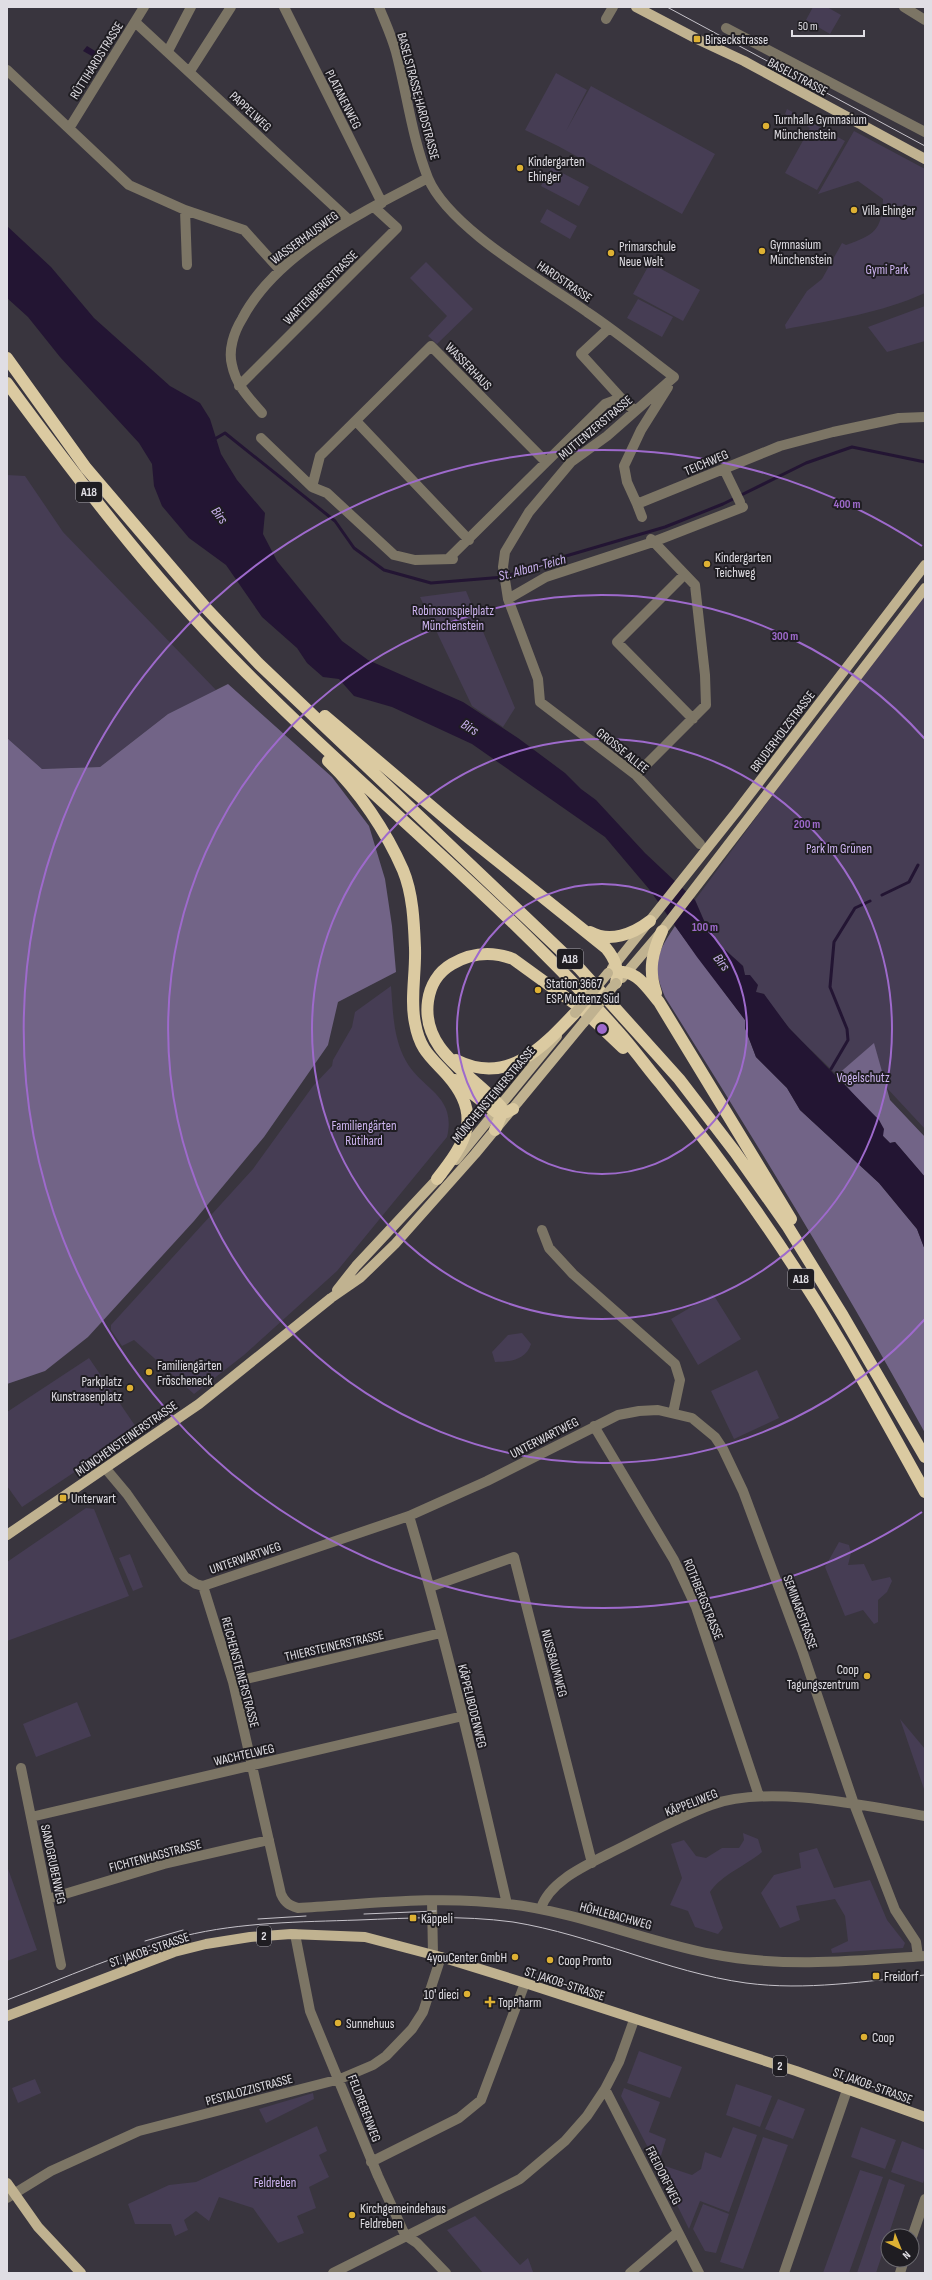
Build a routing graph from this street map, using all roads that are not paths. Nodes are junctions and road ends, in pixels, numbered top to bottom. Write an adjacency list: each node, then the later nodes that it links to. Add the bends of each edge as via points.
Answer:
1 (144, 7): 11 (street, RÜTTIHARDSTRASSE)
2 (192, 7): 13 (street)
3 (231, 7): 15 (street)
4 (284, 7): 20 (street, PLATANENWEG)
5 (379, 7): 19 (street, BASELSTRASSE;HARDSTRASSE, via 396,51 411,123)
6 (613, 7): 9 (street)
7 (636, 7): 18 (main road, BASELSTRASSE, via 744,61)
8 (904, 7): 10 (street)
9 (606, 19)
10 (925, 20)
11 (135, 22): 13 (street, PAPPELWEG); 16 (street, RÜTTIHARDSTRASSE)
12 (726, 28): 17 (street, BASELSTRASSE)
13 (168, 51): 15 (street, PAPPELWEG)
14 (7, 70): 16 (street)
15 (190, 71): 22 (street, PAPPELWEG)
16 (70, 127): 21 (street, via 129,185)
17 (925, 132)
18 (925, 159)
19 (428, 178): 20 (street, WASSERHAUSWEG); 23 (street, BASELSTRASSE;HARDSTRASSE, via 440,200 458,220)
20 (378, 205): 22 (street, WASSERHAUSWEG); 30 (street, WARTENBERGSTRASSE, via 397,228)
21 (185, 210): 24 (street); 25 (street, via 244,230)
22 (349, 220): 25 (street, WASSERHAUSWEG)
23 (505, 256): 26 (street, HARDSTRASSE)
24 (187, 265)
25 (279, 270): 30 (street, WASSERHAUSWEG, via 252,299 237,327 231,345 231,364)
26 (609, 328): 28 (street, HARDSTRASSE); 31 (street, via 581,354)
27 (7, 358): 50 (highway, A18, via 86,468)
28 (674, 377): 32 (street, MUTTENZERSTRASSE); 40 (street, via 641,430 624,466 627,482)
29 (7, 383): 52 (highway, A18, via 75,475 150,567 230,656)
30 (239, 386): 33 (street, WASSERHAUSWEG)
31 (621, 398): 32 (street); 37 (street, via 605,404)
32 (635, 411): 49 (street, MUTTENZERSTRASSE, via 607,436 571,462 513,537 505,552 503,567)
33 (262, 413)
34 (925, 417): 38 (street, TEICHWEG, via 899,418 833,432 780,446)
35 (356, 421): 37 (street, WASSERHAUS, via 431,346); 39 (street, WASSERHAUS, via 320,456); 42 (street)
36 (261, 438): 39 (street)
37 (546, 462): 42 (street)
38 (724, 469): 40 (street, TEICHWEG); 43 (street, via 742,505)
39 (312, 487): 42 (street, via 327,493 394,555 415,560 451,559)
40 (637, 504): 41 (street)
41 (642, 517)
42 (469, 540)
43 (652, 541): 46 (street); 49 (street, via 546,577)
44 (925, 561): 47 (main road, BRUDERHOLZSTRASSE)
45 (925, 564): 47 (main road, BRUDERHOLZSTRASSE)
46 (684, 575): 53 (street, via 695,586 706,675 706,705); 53 (street, via 617,642)
47 (916, 577): 56 (main road, BRUDERHOLZSTRASSE)
48 (924, 590): 58 (main road, BRUDERHOLZSTRASSE)
49 (508, 599): 51 (street, MUTTENZERSTRASSE, via 538,679)
50 (205, 607): 57 (highway, via 246,640 329,721 383,767); 72 (highway, A18, via 258,663 580,969 649,1044 709,1116 760,1186 814,1268)
51 (540, 702): 54 (street, GROSSE ALLEE)
52 (288, 713): 65 (highway, via 298,732 336,769 374,816 404,871 414,926 415,1024 421,1044 430,1058); 66 (highway, A18, via 531,940 618,1030)
53 (692, 719): 54 (street)
54 (636, 775): 55 (street, GROSSE ALLEE)
55 (700, 844)
56 (650, 921): 59 (highway)
57 (583, 929): 59 (highway, via 601,936); 61 (highway, via 606,948)
58 (662, 931): 60 (highway)
59 (629, 938): 61 (main road, MÜNCHENSTEINERSTRASSE)
60 (647, 956): 61 (main road, MÜNCHENSTEINERSTRASSE); 62 (highway)
61 (617, 973): 62 (highway, via 639,977); 63 (main road, MÜNCHENSTEINERSTRASSE, bridge); 67 (main road, MÜNCHENSTEINERSTRASSE, bridge, via 584,1022)
62 (659, 1002): 72 (highway, via 774,1188)
63 (575, 1013): 64 (highway, via 535,1052 505,1067 475,1069); 67 (main road, MÜNCHENSTEINERSTRASSE)
64 (445, 1054): 66 (highway, via 430,1033 428,1024 426,1011 432,985 439,974 463,958 489,953 513,959 571,1001); 67 (highway)
65 (448, 1075): 67 (highway); 69 (highway, via 468,1111 467,1132 461,1146)
66 (657, 1080): 77 (highway, A18, via 720,1160 779,1244 842,1344)
67 (503, 1110): 68 (highway); 69 (main road, MÜNCHENSTEINERSTRASSE)
68 (495, 1130): 71 (main road, MÜNCHENSTEINERSTRASSE, via 395,1244 360,1278)
69 (437, 1179): 71 (main road, MÜNCHENSTEINERSTRASSE, via 356,1266)
70 (542, 1230): 73 (street, via 549,1248 573,1274 675,1364 680,1380)
71 (331, 1298): 76 (main road, MÜNCHENSTEINERSTRASSE, via 199,1404)
72 (871, 1364): 75 (highway, A18)
73 (673, 1413): 74 (street, UNTERWARTWEG, via 658,1410 639,1411 618,1415); 88 (street, SEMINARSTRASSE, via 692,1418 715,1437 743,1491 803,1653)
74 (594, 1426): 78 (street, UNTERWARTWEG, via 487,1481); 87 (street, ROTHBERGSTRASSE, via 674,1560 696,1607)
75 (925, 1457)
76 (106, 1469): 79 (main road, MÜNCHENSTEINERSTRASSE); 80 (street, via 127,1494 185,1577)
77 (925, 1492)
78 (409, 1516): 80 (street, UNTERWARTWEG); 81 (street, KÄPPELIBODENWEG)
79 (7, 1535)
80 (203, 1586): 83 (street, REICHENSTEINERSTRASSE)
81 (430, 1587): 82 (street, KÄPPELIBODENWEG); 92 (street, NUSSBAUMWEG, via 514,1557)
82 (441, 1633): 83 (street, THIERSTEINERSTRASSE); 84 (street, KÄPPELIBODENWEG)
83 (233, 1682): 85 (street, REICHENSTEINERSTRASSE)
84 (463, 1716): 85 (street, WACHTELWEG); 95 (street, KÄPPELIBODENWEG)
85 (251, 1766): 90 (street, WACHTELWEG); 91 (street, REICHENSTEINERSTRASSE)
86 (21, 1768): 90 (street, SANDGRUBENWEG)
87 (759, 1796): 88 (street, KÄPPELIWEG); 92 (street, KÄPPELIWEG, via 712,1804)
88 (854, 1804): 89 (street, KÄPPELIWEG); 100 (street, SEMINARSTRASSE, via 895,1910)
89 (925, 1816)
90 (31, 1817): 93 (street, SANDGRUBENWEG)
91 (269, 1840): 93 (street, FICHTENHAGSTRASSE, via 164,1864); 96 (street, REICHENSTEINERSTRASSE, via 284,1901)
92 (592, 1862): 97 (street, KÄPPELIWEG, via 555,1886)
93 (48, 1898): 101 (street, SANDGRUBENWEG)
94 (432, 1901): 95 (street, HÖHLEBACHWEG); 96 (street, HÖHLEBACHWEG); 99 (street)
95 (506, 1904): 97 (street, HÖHLEBACHWEG)
96 (298, 1908)
97 (541, 1908): 100 (street, HÖHLEBACHWEG, via 711,1954 737,1958 790,1963)
98 (295, 1934): 99 (main road, ST. JAKOB-STRASSE / 2, via 365,1937); 103 (main road, ST. JAKOB-STRASSE / 2, via 250,1937 174,1952); 105 (street, FELDREBENWEG, via 310,2011)
99 (437, 1956): 102 (main road, ST. JAKOB-STRASSE / 2); 105 (street, PESTALOZZISTRASSE, via 422,2012 412,2029 373,2065)
100 (922, 1956)
101 (61, 1965)
102 (525, 1983): 104 (main road, ST. JAKOB-STRASSE / 2); 109 (street, via 481,2100 459,2118)
103 (7, 2016)
104 (634, 2020): 106 (street, via 619,2062); 107 (main road, ST. JAKOB-STRASSE / 2)
105 (340, 2079): 109 (street, FELDREBENWEG); 111 (street, PESTALOZZISTRASSE, via 139,2131 51,2171)
106 (605, 2090): 114 (street, FREIDORFWEG); 115 (street, via 565,2142 520,2180)
107 (848, 2090): 108 (main road, ST. JAKOB-STRASSE / 2); 121 (street)
108 (925, 2117)
109 (372, 2162): 115 (street, FELDREBENWEG)
110 (7, 2183): 111 (main road)
111 (11, 2196): 116 (main road)
112 (925, 2199): 113 (street)
113 (915, 2228)
114 (678, 2232): 119 (street); 120 (street, FREIDORFWEG)
115 (405, 2235): 117 (street); 118 (street, FELDREBENWEG, via 417,2243)
116 (81, 2273)
117 (333, 2273)
118 (446, 2273)
119 (630, 2273)
120 (699, 2273)
121 (784, 2273)

